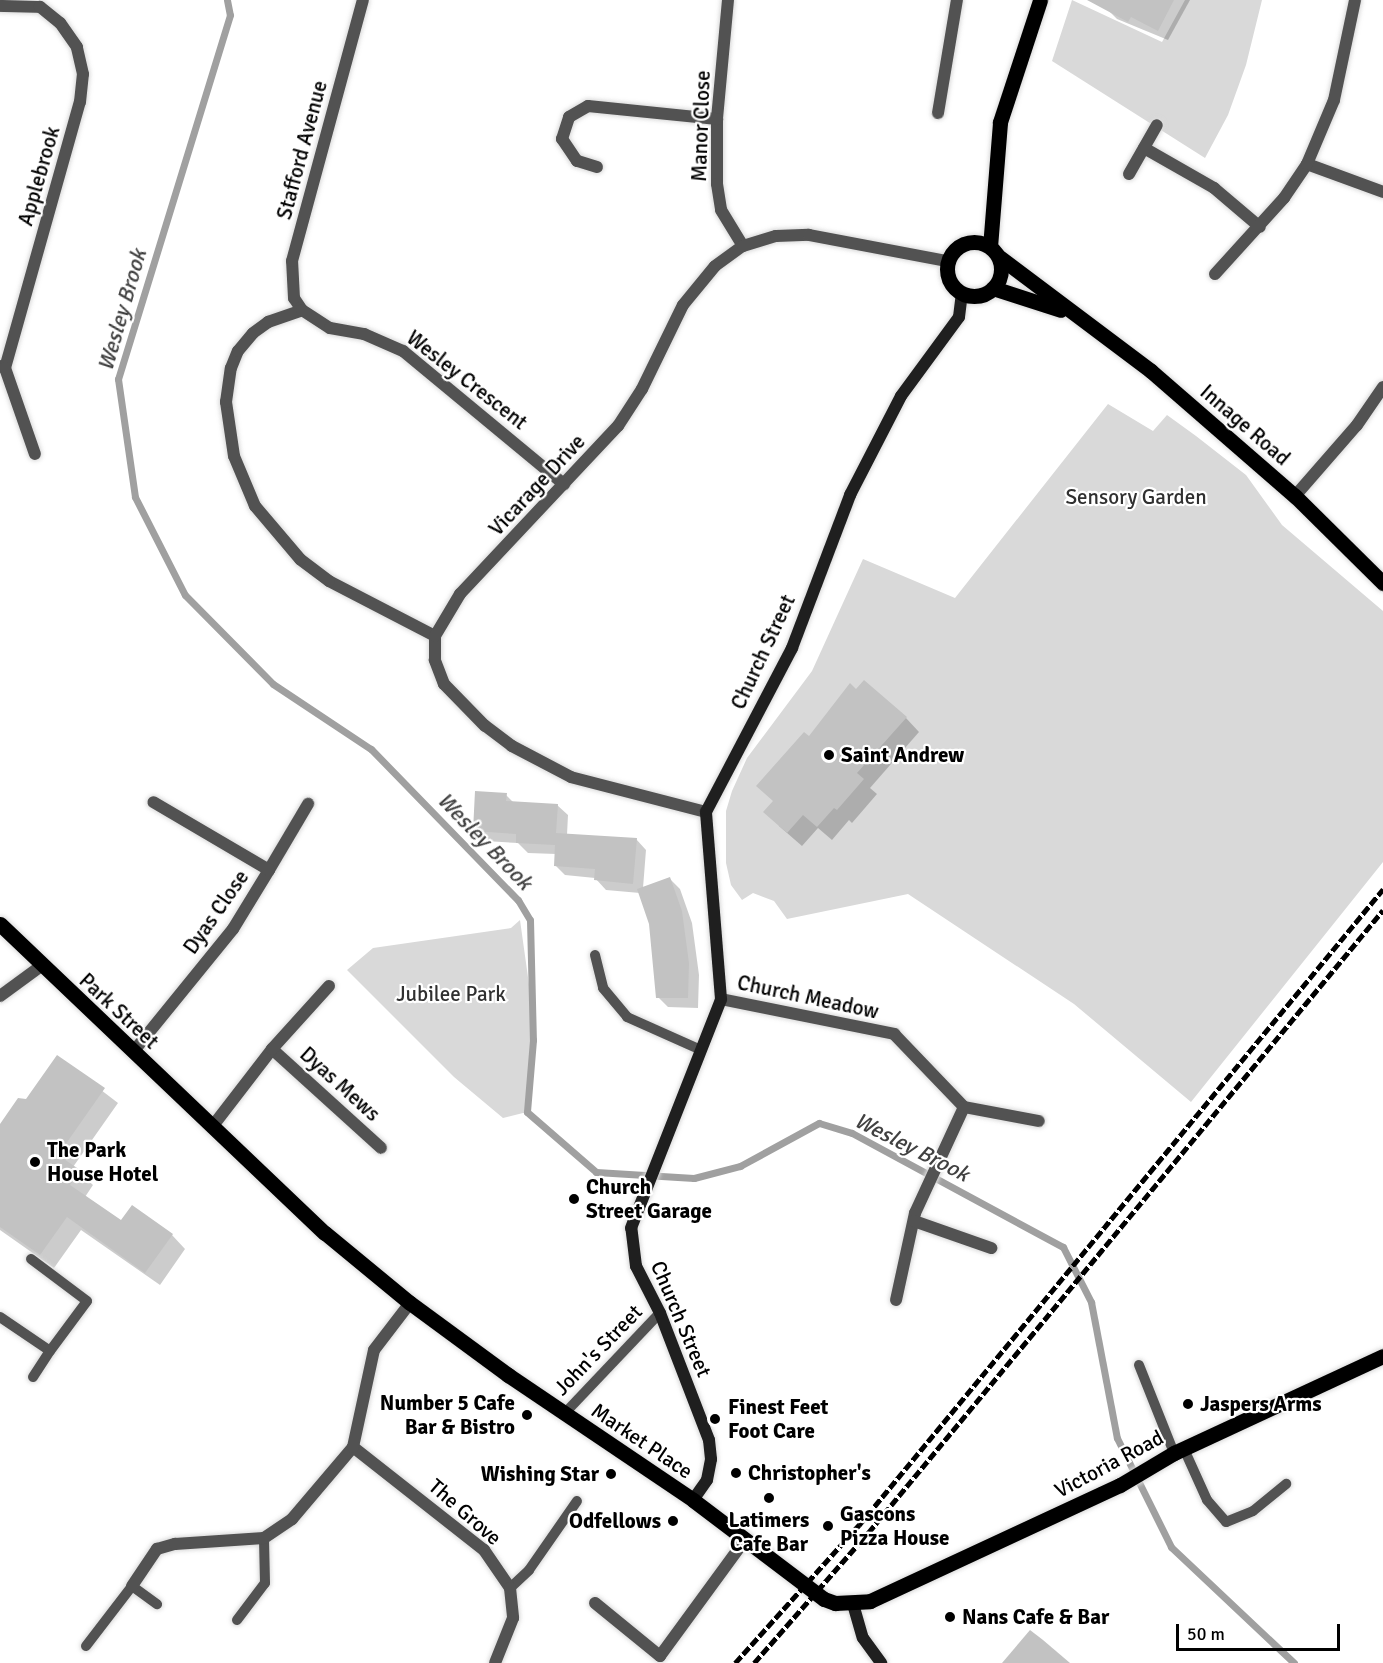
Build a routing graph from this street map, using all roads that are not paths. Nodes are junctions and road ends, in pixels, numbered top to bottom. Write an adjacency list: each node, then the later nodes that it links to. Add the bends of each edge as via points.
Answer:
1 (363, 0): 23 (street, Stafford Avenue, via 292,261 294,298)
2 (728, 0): 9 (street, Manor Close)
3 (957, 0): 8 (street)
4 (1040, 0): 18 (main road, via 1000,122)
5 (1355, 0): 12 (street, via 1334,100)
6 (43, 4): 7 (street); 25 (street, Applebrook, via 77,47 82,84)
7 (0, 6)
8 (938, 113)
9 (717, 119): 13 (street, via 588,106 569,117 562,140 577,161); 17 (street, Manor Close, via 721,210)
10 (1157, 125): 11 (street)
11 (1144, 148): 14 (street); 16 (street, via 1214,188)
12 (1307, 164): 15 (street); 16 (street)
13 (597, 167)
14 (1129, 174)
15 (1383, 192)
16 (1260, 227): 20 (street)
17 (743, 246): 19 (street, Vicarage Drive, via 776,236 809,235); 28 (street, Vicarage Drive, via 716,266 683,304 642,389 618,426)
18 (994, 252): 19 (main road, via 976,242 961,245); 21 (main road, via 1001,270); 24 (main road, Innage Road)
19 (947, 261): 22 (main road, via 947,276)
20 (1215, 274)
21 (993, 288): 22 (main road, via 975,297); 24 (main road)
22 (962, 294): 34 (street, Church Street, via 959,317 901,396 850,495 792,648)
23 (302, 310): 28 (street, Wesley Crescent, via 330,328 364,334 403,351); 31 (street, via 268,322 253,333 238,351 231,368 227,420 242,481 273,532 300,559 364,602)
24 (1070, 312): 29 (main road, Innage Road, via 1151,371)
25 (2, 367): 27 (street, Applebrook)
26 (1383, 387): 29 (street, via 1357,425)
27 (34, 454)
28 (564, 484): 31 (street, Vicarage Drive, via 460,594)
29 (1294, 496): 30 (main road, Innage Road)
30 (1383, 583)
31 (435, 636): 34 (street, via 435,660 444,684 485,726 512,746 571,777)
32 (153, 802): 35 (street, Dyas Close)
33 (308, 804): 35 (street)
34 (706, 812): 41 (street, Church Street)
35 (269, 870): 44 (street, Dyas Close, via 234,929)
36 (0, 924): 38 (main road, Park Street)
37 (595, 955): 43 (lane, via 603,988 627,1017)
38 (41, 966): 40 (street); 44 (main road, Park Street)
39 (329, 987): 42 (street)
40 (0, 996)
41 (721, 999): 43 (street, Church Street); 45 (street, Church Meadow, via 894,1034)
42 (272, 1049): 47 (street); 48 (street, Dyas Mews)
43 (701, 1050): 54 (street, Church Street, via 631,1227 636,1266)
44 (133, 1052): 47 (main road, Park Street)
45 (964, 1107): 46 (street); 49 (street, via 930,1177)
46 (1039, 1121)
47 (212, 1127): 53 (main road, Park Street, via 325,1233)
48 (381, 1148)
49 (914, 1221): 50 (street); 52 (street)
50 (991, 1248)
51 (31, 1259): 56 (lane, via 87,1301)
52 (896, 1300)
53 (410, 1304): 60 (main road, Market Place); 61 (street, via 374,1350)
54 (660, 1313): 60 (lane, John's Street); 64 (street, Church Street, via 709,1440 707,1480)
55 (0, 1317): 56 (lane)
56 (50, 1351): 59 (lane)
57 (1383, 1356): 62 (main road, Victoria Road)
58 (1139, 1365): 62 (lane)
59 (33, 1377)
60 (564, 1414): 64 (main road, Market Place)
61 (353, 1447): 66 (street, via 292,1519); 69 (street, The Grove, via 484,1550)
62 (1179, 1451): 63 (lane, via 1207,1500 1226,1521 1254,1510); 72 (main road, Victoria Road, via 1120,1485 870,1601)
63 (1286, 1484)
64 (693, 1500): 67 (main road, Market Place)
65 (577, 1501): 69 (lane, via 529,1570)
66 (264, 1538): 68 (street, via 175,1544 157,1549); 73 (lane, via 265,1583)
67 (745, 1540): 70 (street, via 660,1656); 72 (main road, Market Place, via 824,1599)
68 (132, 1586): 71 (lane); 74 (lane)
69 (510, 1588): 76 (street, The Grove, via 513,1618)
70 (595, 1603)
71 (156, 1604)
72 (853, 1604): 75 (street)
73 (237, 1620)
74 (86, 1646)
75 (874, 1661)
76 (495, 1663)

